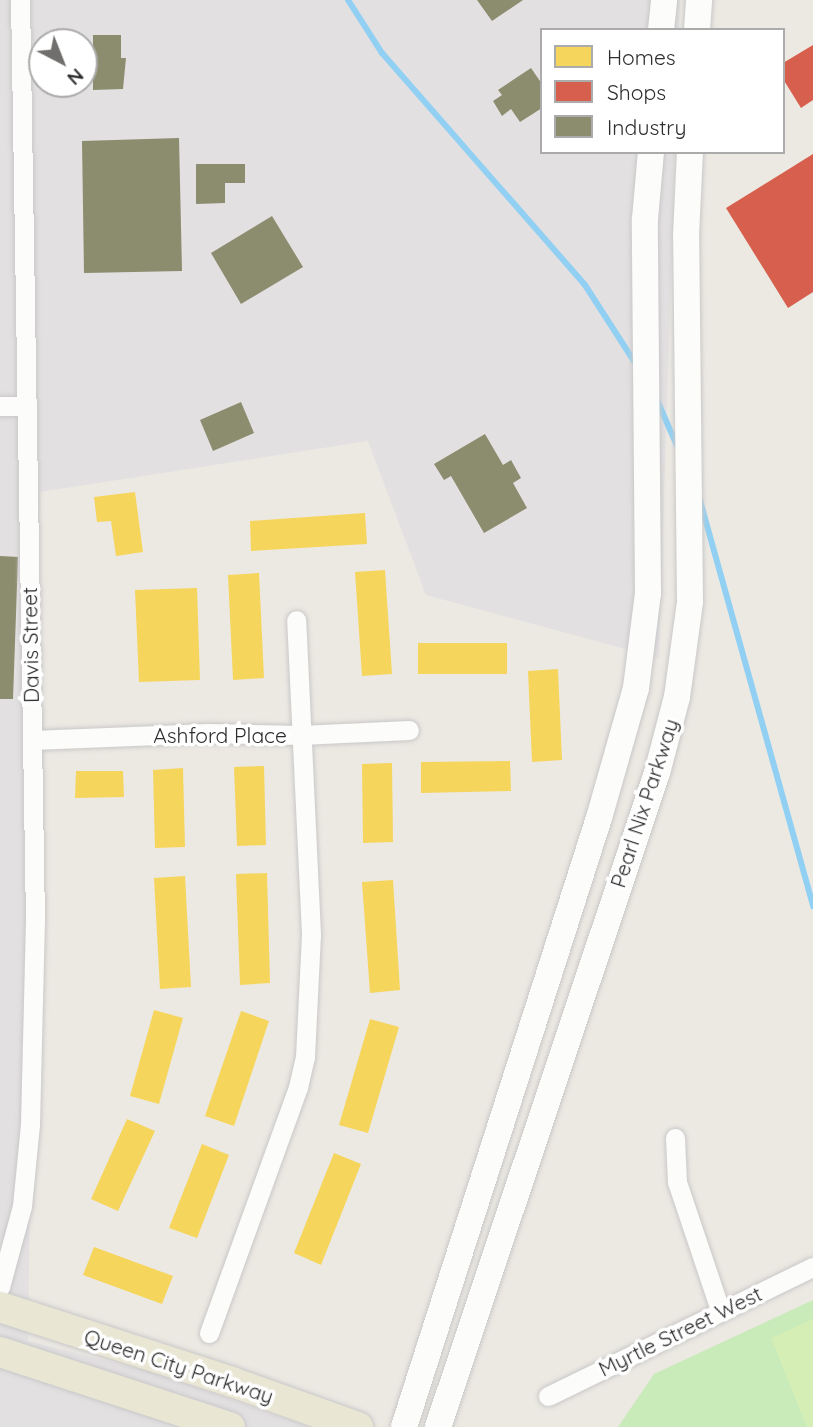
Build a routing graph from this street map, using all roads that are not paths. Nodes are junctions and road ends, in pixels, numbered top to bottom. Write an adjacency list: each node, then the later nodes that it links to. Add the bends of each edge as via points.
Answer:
1 (20, 0): 9 (street, Davis Street)
2 (664, 0): 4 (main road)
3 (699, 0): 5 (main road)
4 (662, 28)
5 (697, 28)
6 (651, 154): 24 (main road, Pearl Nix Parkway, via 645,219 648,593 636,688 599,818)
7 (690, 154): 25 (main road, Pearl Nix Parkway, via 686,236 690,601 677,696 657,773)
8 (0, 406): 9 (street)
9 (26, 406): 13 (street, Davis Street)
10 (296, 620): 12 (street)
11 (409, 730): 12 (street, Ashford Place)
12 (300, 736): 13 (street, Ashford Place, via 208,733); 19 (street, via 311,934 305,1057 299,1087)
13 (32, 740): 16 (street, Davis Street, via 35,921 30,1124 22,1206)
14 (674, 1138): 18 (street, via 677,1182)
15 (813, 1267): 18 (street, Myrtle Street West)
16 (0, 1287)
17 (0, 1307): 23 (main road, Queen City Parkway)
18 (720, 1310): 21 (street, Myrtle Street West)
19 (209, 1333)
20 (0, 1352): 22 (main road, Queen City Parkway)
21 (548, 1396)
22 (230, 1427)
23 (358, 1427)
24 (404, 1427)
25 (438, 1427)

